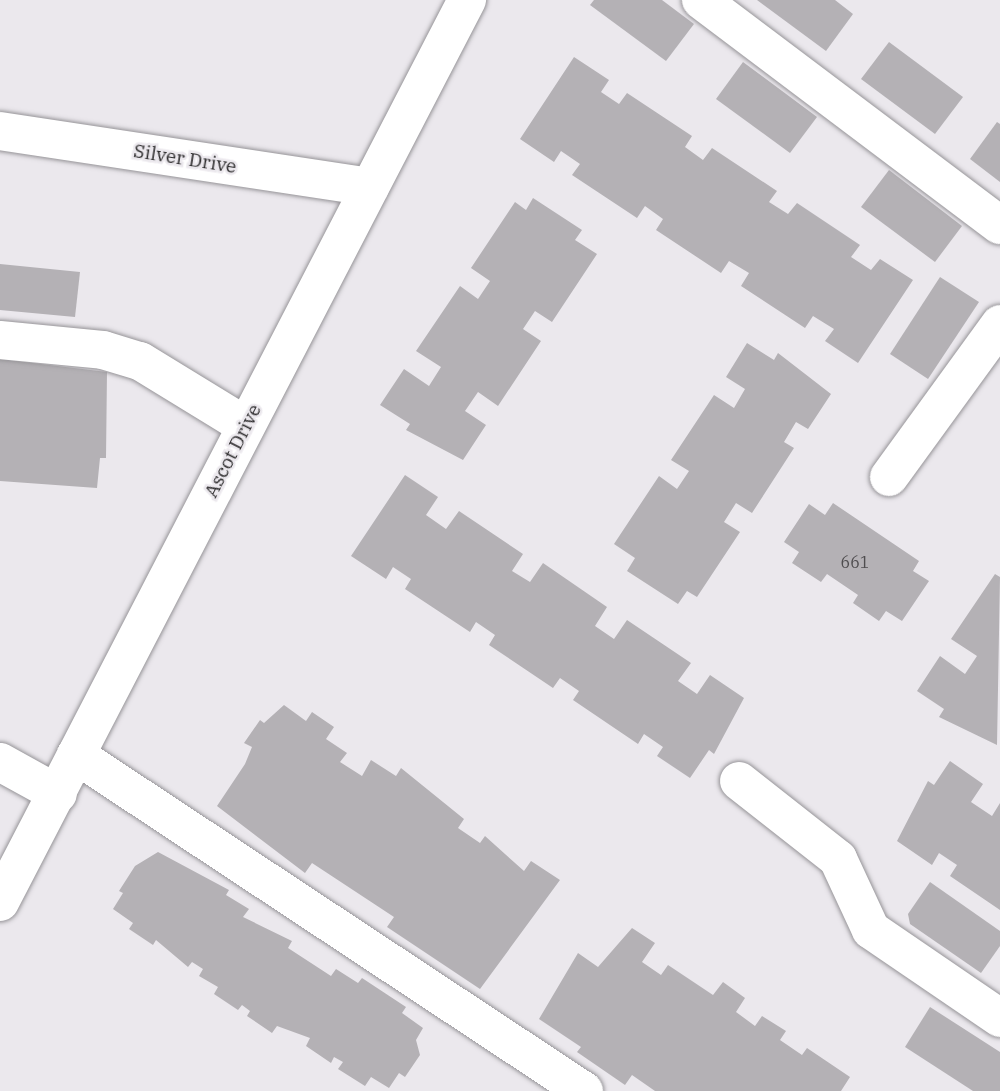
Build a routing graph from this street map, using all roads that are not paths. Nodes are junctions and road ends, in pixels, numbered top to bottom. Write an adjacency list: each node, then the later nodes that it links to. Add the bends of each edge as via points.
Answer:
1 (467, 0): 4 (street, Ascot Drive)
2 (701, 0): 5 (street)
3 (0, 131): 4 (street, Silver Drive)
4 (370, 187): 8 (street, Ascot Drive)
5 (1000, 225)
6 (1000, 324): 9 (street)
7 (0, 340): 8 (street, via 103,350 140,361)
8 (246, 426): 10 (street, Ascot Drive)
9 (889, 477)
10 (76, 755): 13 (street, Ascot Drive); 16 (street)
11 (0, 762): 13 (street)
12 (739, 781): 15 (street, via 838,859 871,930)
13 (58, 794): 14 (street, Ascot Drive)
14 (0, 902)
15 (1000, 1018)
16 (584, 1091)

